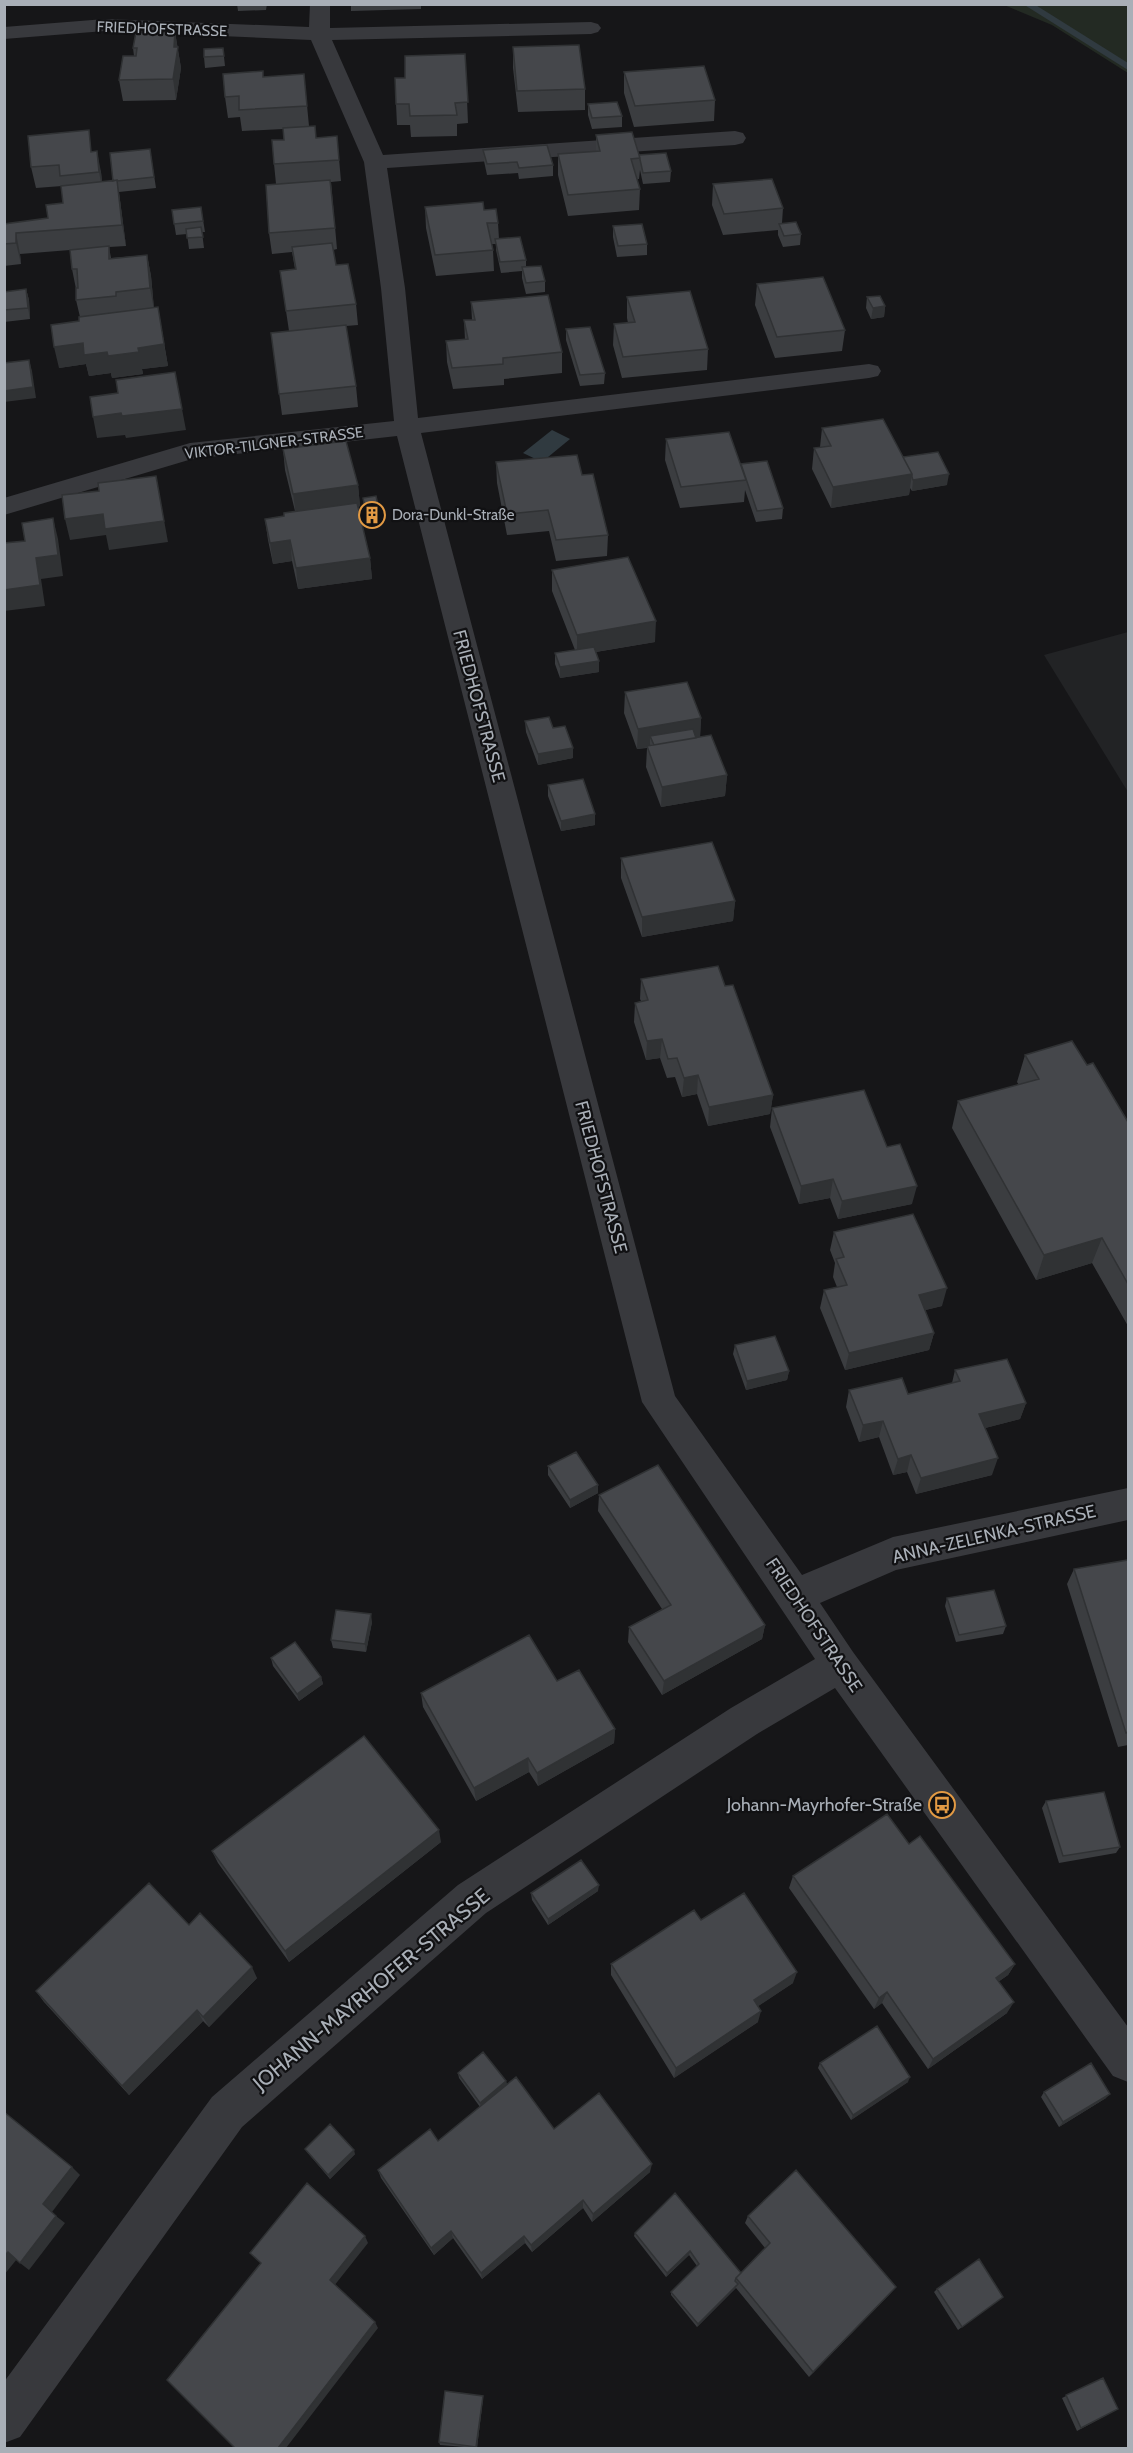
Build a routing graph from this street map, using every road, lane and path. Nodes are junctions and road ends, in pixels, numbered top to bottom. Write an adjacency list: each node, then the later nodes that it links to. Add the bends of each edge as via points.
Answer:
1 (320, 19): 2 (street, FRIEDHOFSTRASSE); 3 (street, FRIEDHOFSTRASSE, via 105,25); 5 (street, FRIEDHOFSTRASSE)
2 (591, 28)
3 (4, 33)
4 (735, 138): 5 (street)
5 (375, 162): 7 (street, FRIEDHOFSTRASSE)
6 (869, 371): 7 (street)
7 (407, 427): 8 (street, VIKTOR-TILGNER-STRASSE, via 190,451); 10 (street, FRIEDHOFSTRASSE, via 659,1402)
8 (4, 507)
9 (1128, 1504): 10 (street, ANNA-ZELENKA-STRASSE, via 893,1554)
10 (795, 1596): 11 (street, FRIEDHOFSTRASSE)
11 (840, 1665): 12 (street, FRIEDHOFSTRASSE); 13 (street, JOHANN-MAYRHOFER-STRASSE, via 744,1721 472,1899 227,2112)
12 (1128, 2061)
13 (4, 2421)

